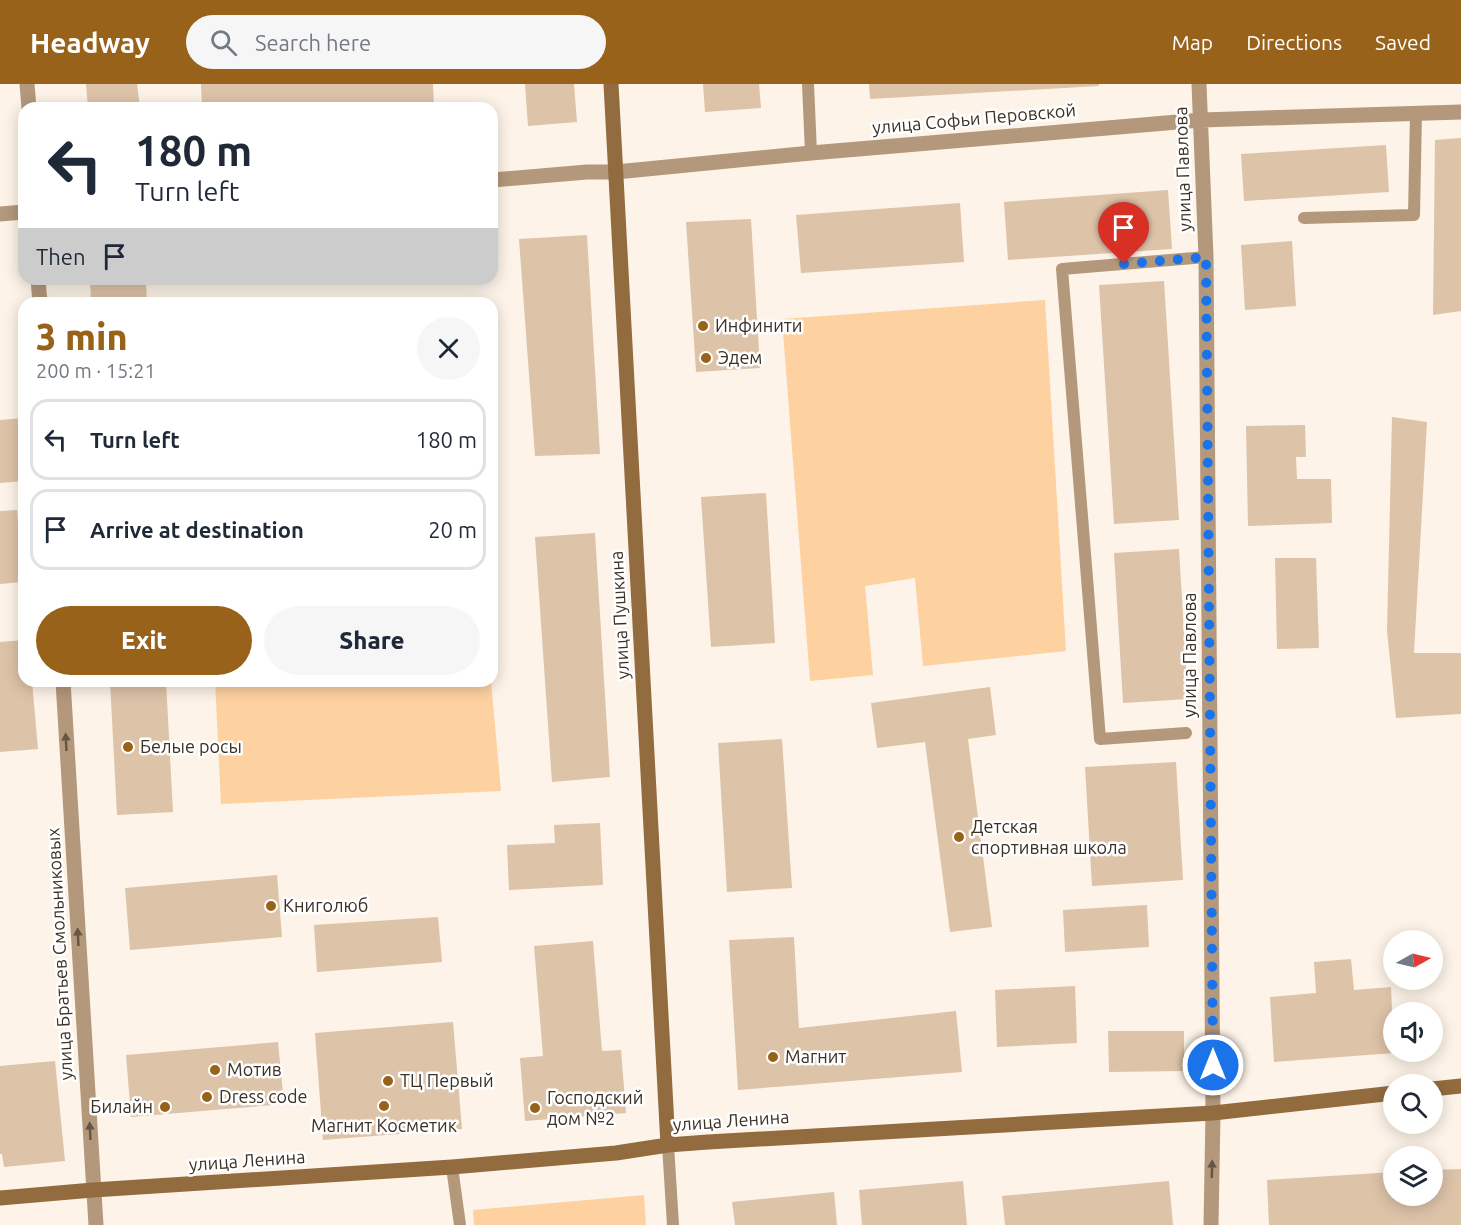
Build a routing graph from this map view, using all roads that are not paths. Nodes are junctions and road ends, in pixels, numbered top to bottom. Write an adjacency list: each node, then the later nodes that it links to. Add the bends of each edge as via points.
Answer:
1 (27, 84): 5 (street)
2 (611, 84): 10 (main road, улица Пушкина)
3 (808, 84): 9 (lane)
4 (1199, 84): 8 (street, улица Павлова)
5 (28, 102)
6 (1461, 112): 7 (street, улица Софьи Перовской)
7 (1416, 113): 8 (street, улица Софьи Перовской); 14 (lane, via 1414,215)
8 (1201, 120): 9 (street, улица Софьи Перовской); 15 (street, улица Павлова)
9 (811, 153): 10 (street, улица Софьи Перовской)
10 (616, 172): 11 (street, улица Софьи Перовской); 22 (main road, улица Пушкина)
11 (498, 179)
12 (18, 212): 13 (street)
13 (0, 214)
14 (1304, 218)
15 (1206, 257): 17 (lane, via 1062,269 1100,739); 21 (street, улица Павлова)
16 (63, 687): 24 (street, улица Братьев Смольниковых, one-way to 16)
17 (1186, 733)
18 (1461, 1086): 19 (main road)
19 (1443, 1088)
20 (1383, 1094): 21 (main road, улица Ленина)
21 (1213, 1113): 22 (main road, улица Ленина); 29 (street, улица Павлова, one-way to 21)
22 (668, 1145): 23 (main road, улица Ленина); 28 (lane)
23 (452, 1167): 24 (main road, улица Ленина); 27 (lane)
24 (93, 1190): 25 (main road, улица Ленина); 26 (street, улица Братьев Смольниковых)
25 (0, 1197)
26 (96, 1225)
27 (460, 1225)
28 (673, 1225)
29 (1211, 1225)

